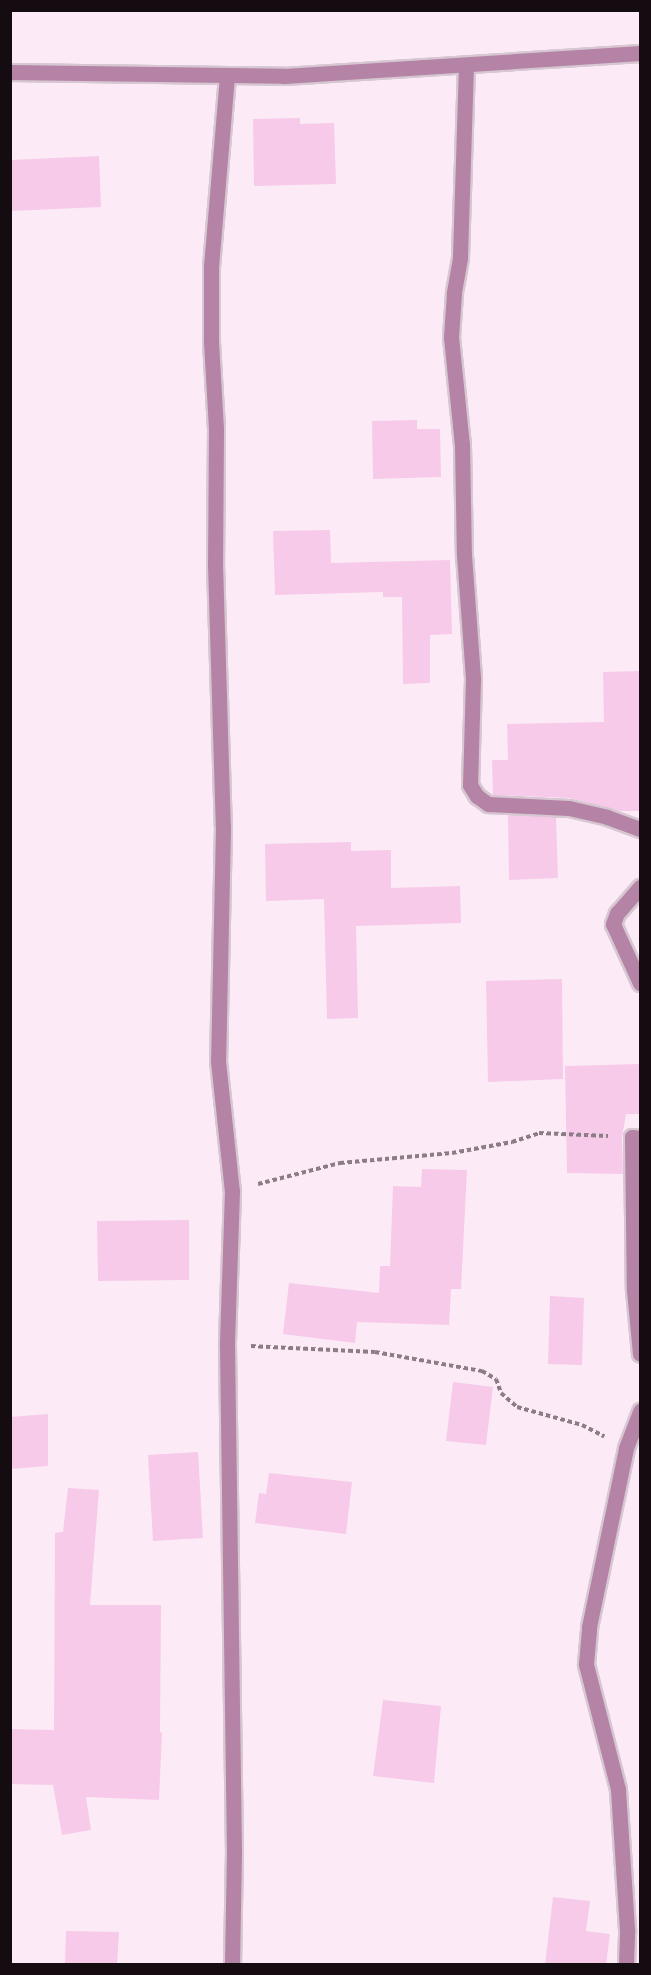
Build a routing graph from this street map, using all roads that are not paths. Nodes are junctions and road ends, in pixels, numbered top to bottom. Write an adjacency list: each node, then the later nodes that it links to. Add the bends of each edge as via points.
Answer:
1 (640, 53): 2 (street)
2 (466, 65): 4 (street, via 321,75); 5 (street, via 460,258 451,337 462,446 464,555 473,679 470,785 488,804 568,808)
3 (10, 72): 4 (street)
4 (227, 76): 11 (street, via 211,266 211,342 223,827 218,1062 232,1191 227,1345)
5 (640, 829)
6 (640, 887): 7 (street, via 617,913 614,924)
7 (640, 983)
8 (636, 1137): 9 (street, via 634,1290)
9 (640, 1354)
10 (640, 1411): 12 (street, via 626,1448 589,1627 586,1664 618,1789)
11 (232, 1965)
12 (626, 1965)

